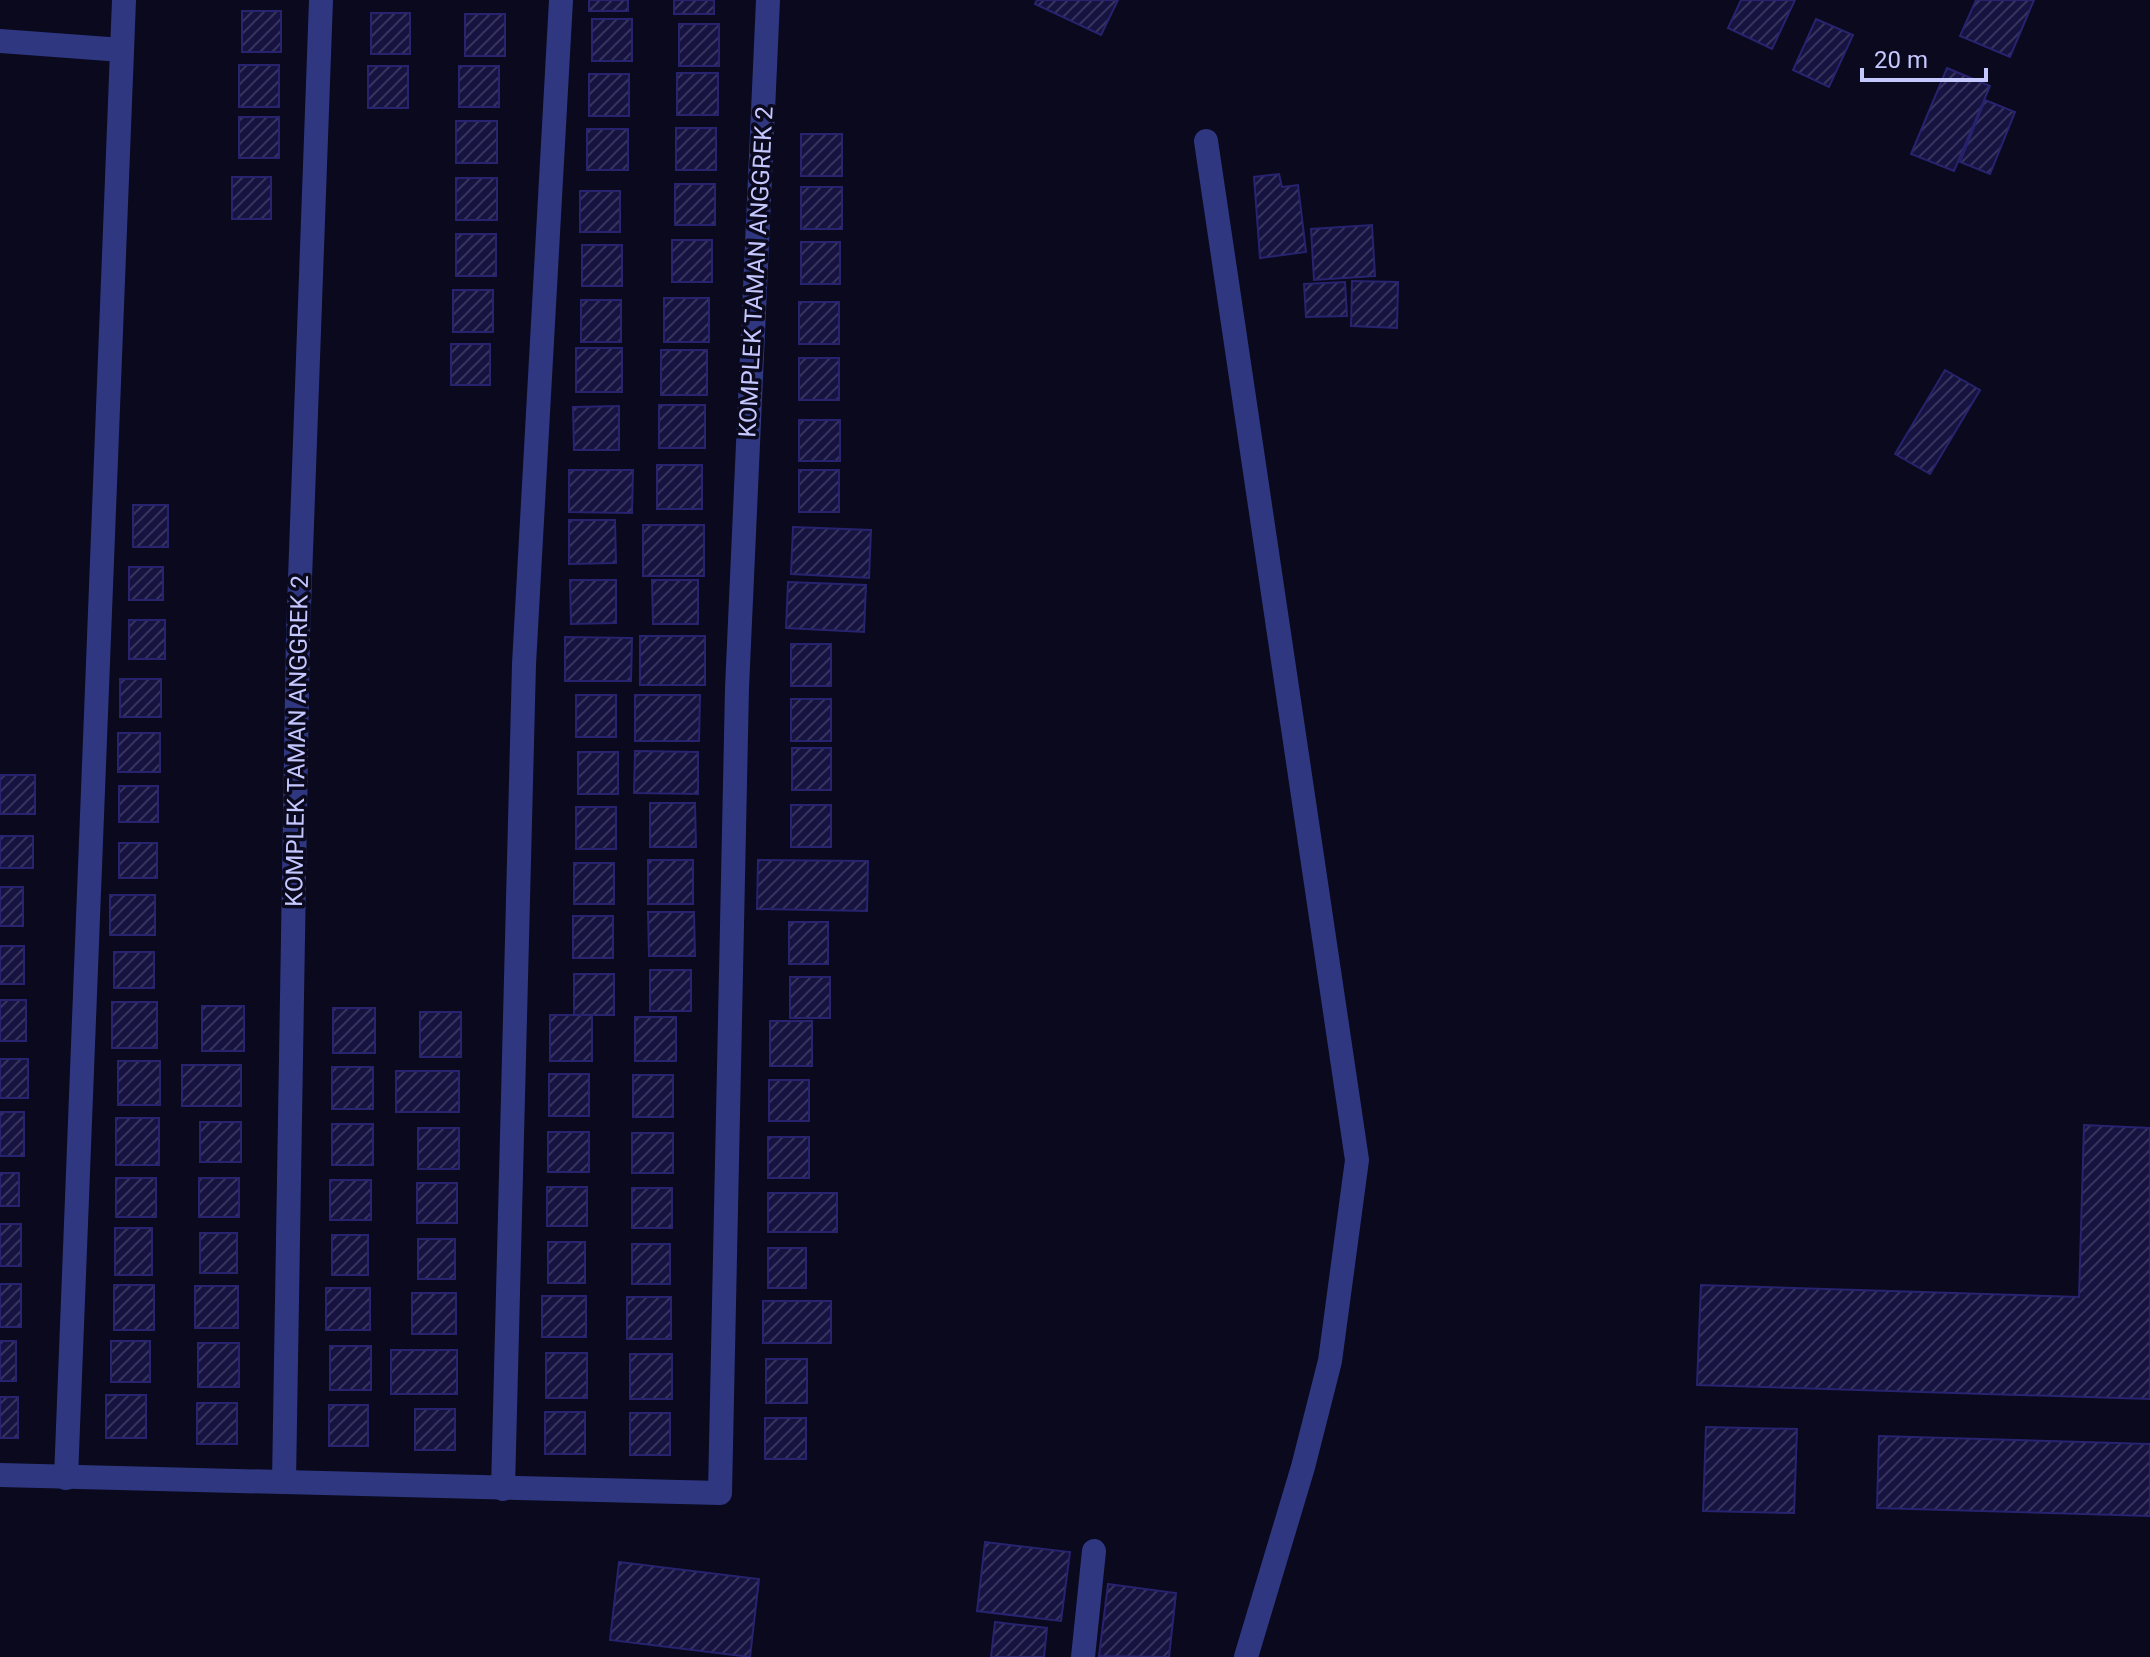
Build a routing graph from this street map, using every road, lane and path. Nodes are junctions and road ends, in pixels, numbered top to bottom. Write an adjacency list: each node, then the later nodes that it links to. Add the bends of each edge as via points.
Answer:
1 (124, 0): 6 (street)
2 (321, 0): 10 (street, KOMPLEK TAMAN ANGGREK 2, via 298,634)
3 (561, 0): 11 (street, via 524,664)
4 (768, 0): 11 (street, KOMPLEK TAMAN ANGGREK 2, via 737,688 720,1493)
5 (0, 41): 6 (street)
6 (122, 50): 9 (street)
7 (1206, 141): 14 (street, via 1357,1160 1330,1361)
8 (0, 1475): 9 (street)
9 (66, 1478): 10 (street)
10 (284, 1482): 11 (street)
11 (503, 1489)
12 (1094, 1551): 13 (street)
13 (1083, 1657)
14 (1246, 1657)

